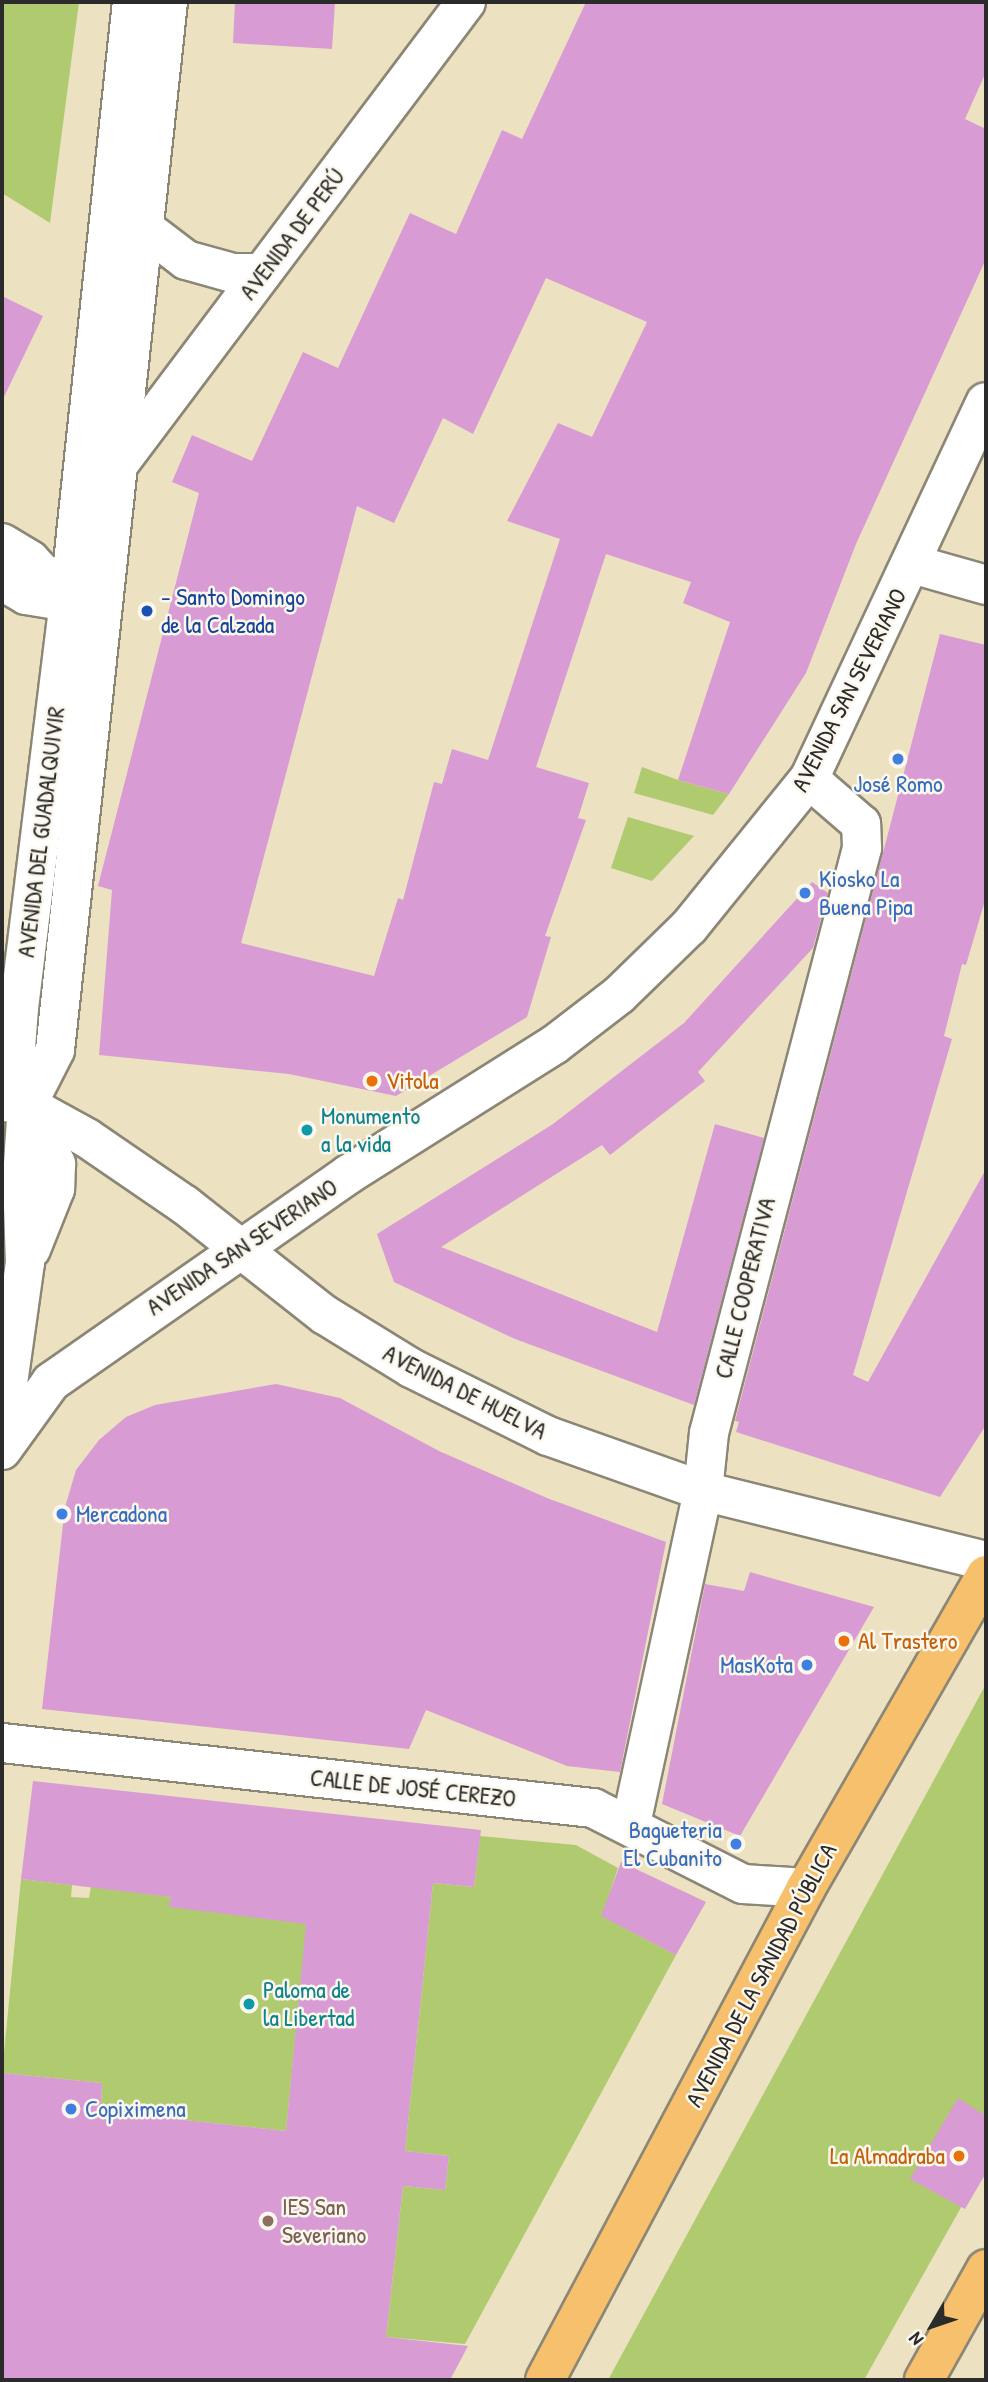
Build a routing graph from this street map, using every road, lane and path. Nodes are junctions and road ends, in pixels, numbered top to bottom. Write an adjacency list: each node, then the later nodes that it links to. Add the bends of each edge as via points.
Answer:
1 (132, 2): 4 (street, AVENIDA DEL GUADALQUIVIR)
2 (167, 2): 5 (street, AVENIDA DEL GUADALQUIVIR)
3 (466, 2): 6 (street, AVENIDA DE PERÚ)
4 (111, 202): 5 (street); 13 (street, AVENIDA DEL GUADALQUIVIR)
5 (143, 228): 6 (street, via 186,260 233,273); 8 (street, AVENIDA DEL GUADALQUIVIR)
6 (262, 273): 8 (street, AVENIDA DE PERÚ)
7 (986, 402): 10 (street, AVENIDA SAN SEVERIANO)
8 (117, 466): 13 (street, AVENIDA DEL GUADALQUIVIR)
9 (2, 543): 13 (street)
10 (912, 564): 12 (street); 14 (street, AVENIDA SAN SEVERIANO)
11 (2, 581): 13 (street, via 26,595)
12 (986, 585)
13 (85, 605): 15 (street, AVENIDA DEL GUADALQUIVIR, via 16,1048)
14 (809, 779): 16 (street, AVENIDA SAN SEVERIANO, via 689,928 620,995 554,1045); 19 (street, CALLE COOPERATIVA, via 861,824 862,848 747,1280 708,1441)
15 (14, 1104): 16 (street, AVENIDA DE HUELVA, via 98,1146 185,1205); 17 (street, AVENIDA DEL GUADALQUIVIR, via 23,1178 25,1263)
16 (238, 1250): 18 (street, AVENIDA SAN SEVERIANO, via 51,1382); 19 (street, AVENIDA DE HUELVA, via 325,1315 411,1368 548,1436)
17 (2, 1426)
18 (2, 1450)
19 (703, 1491): 20 (street, AVENIDA DE HUELVA); 23 (street, CALLE COOPERATIVA)
20 (986, 1561)
21 (986, 1575): 24 (main road, AVENIDA DE LA SANIDAD PÚBLICA)
22 (2, 1744): 23 (street, CALLE DE JOSÉ CEREZO, via 593,1808)
23 (631, 1824): 24 (street, CALLE DE JOSÉ CEREZO, via 743,1884)
24 (806, 1888): 26 (main road, AVENIDA DE LA SANIDAD PÚBLICA)
25 (986, 2269): 27 (main road)
26 (545, 2380)
27 (924, 2380)

